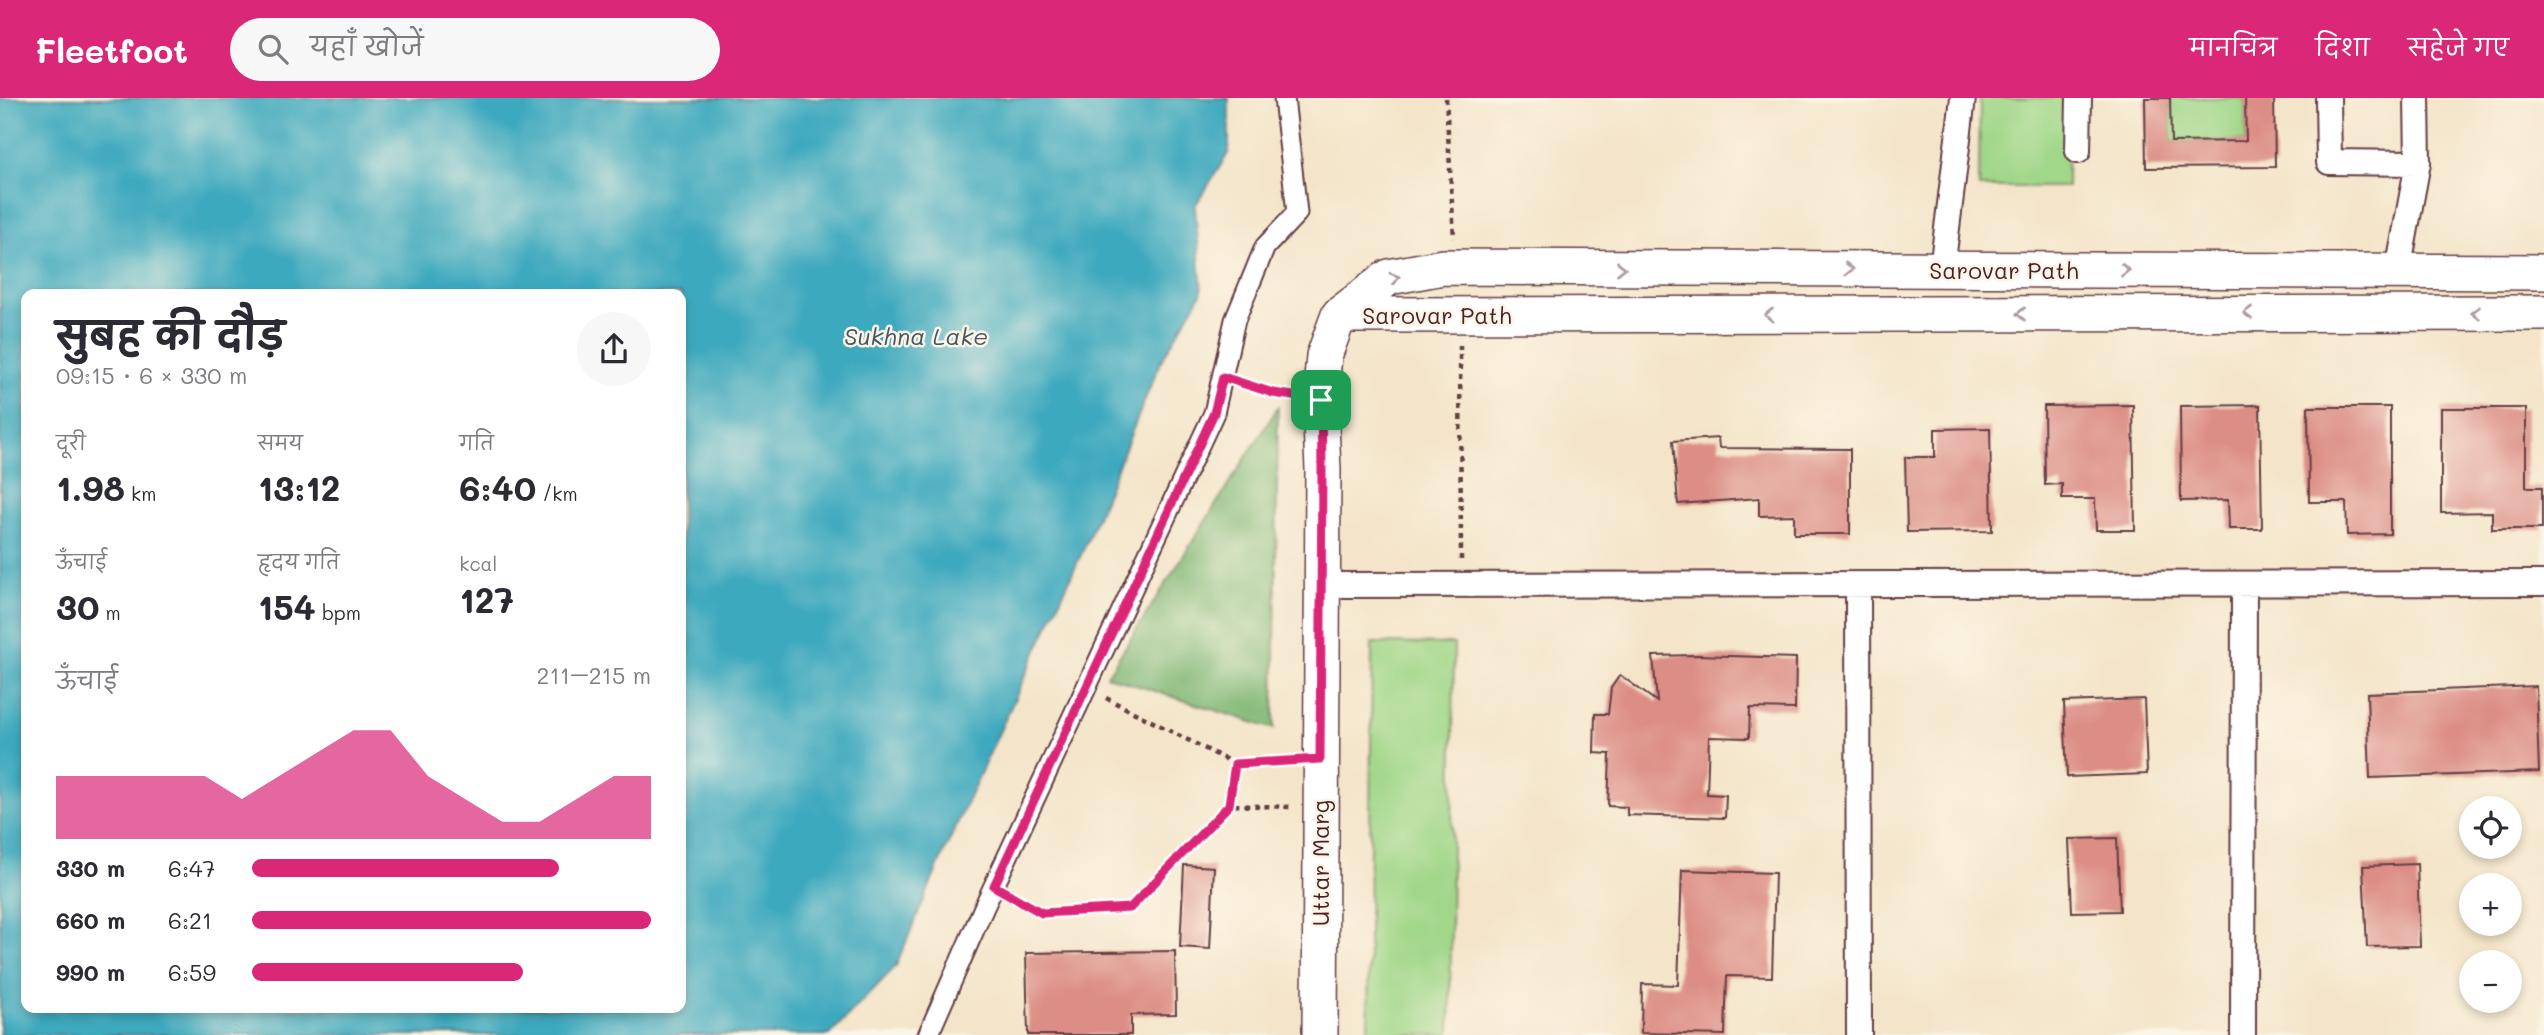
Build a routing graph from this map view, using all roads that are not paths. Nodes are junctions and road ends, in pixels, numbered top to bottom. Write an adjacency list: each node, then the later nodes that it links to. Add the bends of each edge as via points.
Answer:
1 (1284, 98): 17 (street, via 1297,213 1265,247 1235,320 1214,413)
2 (1963, 98): 8 (street)
3 (2079, 98): 6 (street)
4 (2328, 98): 7 (street, via 2329,162)
5 (2417, 98): 7 (street)
6 (2078, 151)
7 (2418, 163): 9 (street)
8 (1942, 270): 9 (main road, Sarovar Path, one-way to 9); 12 (main road, Sarovar Path, one-way to 8, via 1389,277 1443,267)
9 (2398, 271): 10 (main road, Sarovar Path)
10 (2544, 272)
11 (2544, 313): 12 (main road, Sarovar Path, one-way to 12)
12 (1339, 315): 15 (main road, Uttar Marg, via 1324,356 1321,400)
13 (2544, 583): 14 (street)
14 (2244, 584): 16 (street); 20 (street)
15 (1321, 585): 16 (street); 18 (main road, Uttar Marg)
16 (1858, 585): 19 (street)
17 (929, 1035)
18 (1320, 1035)
19 (1859, 1035)
20 (2244, 1035)

